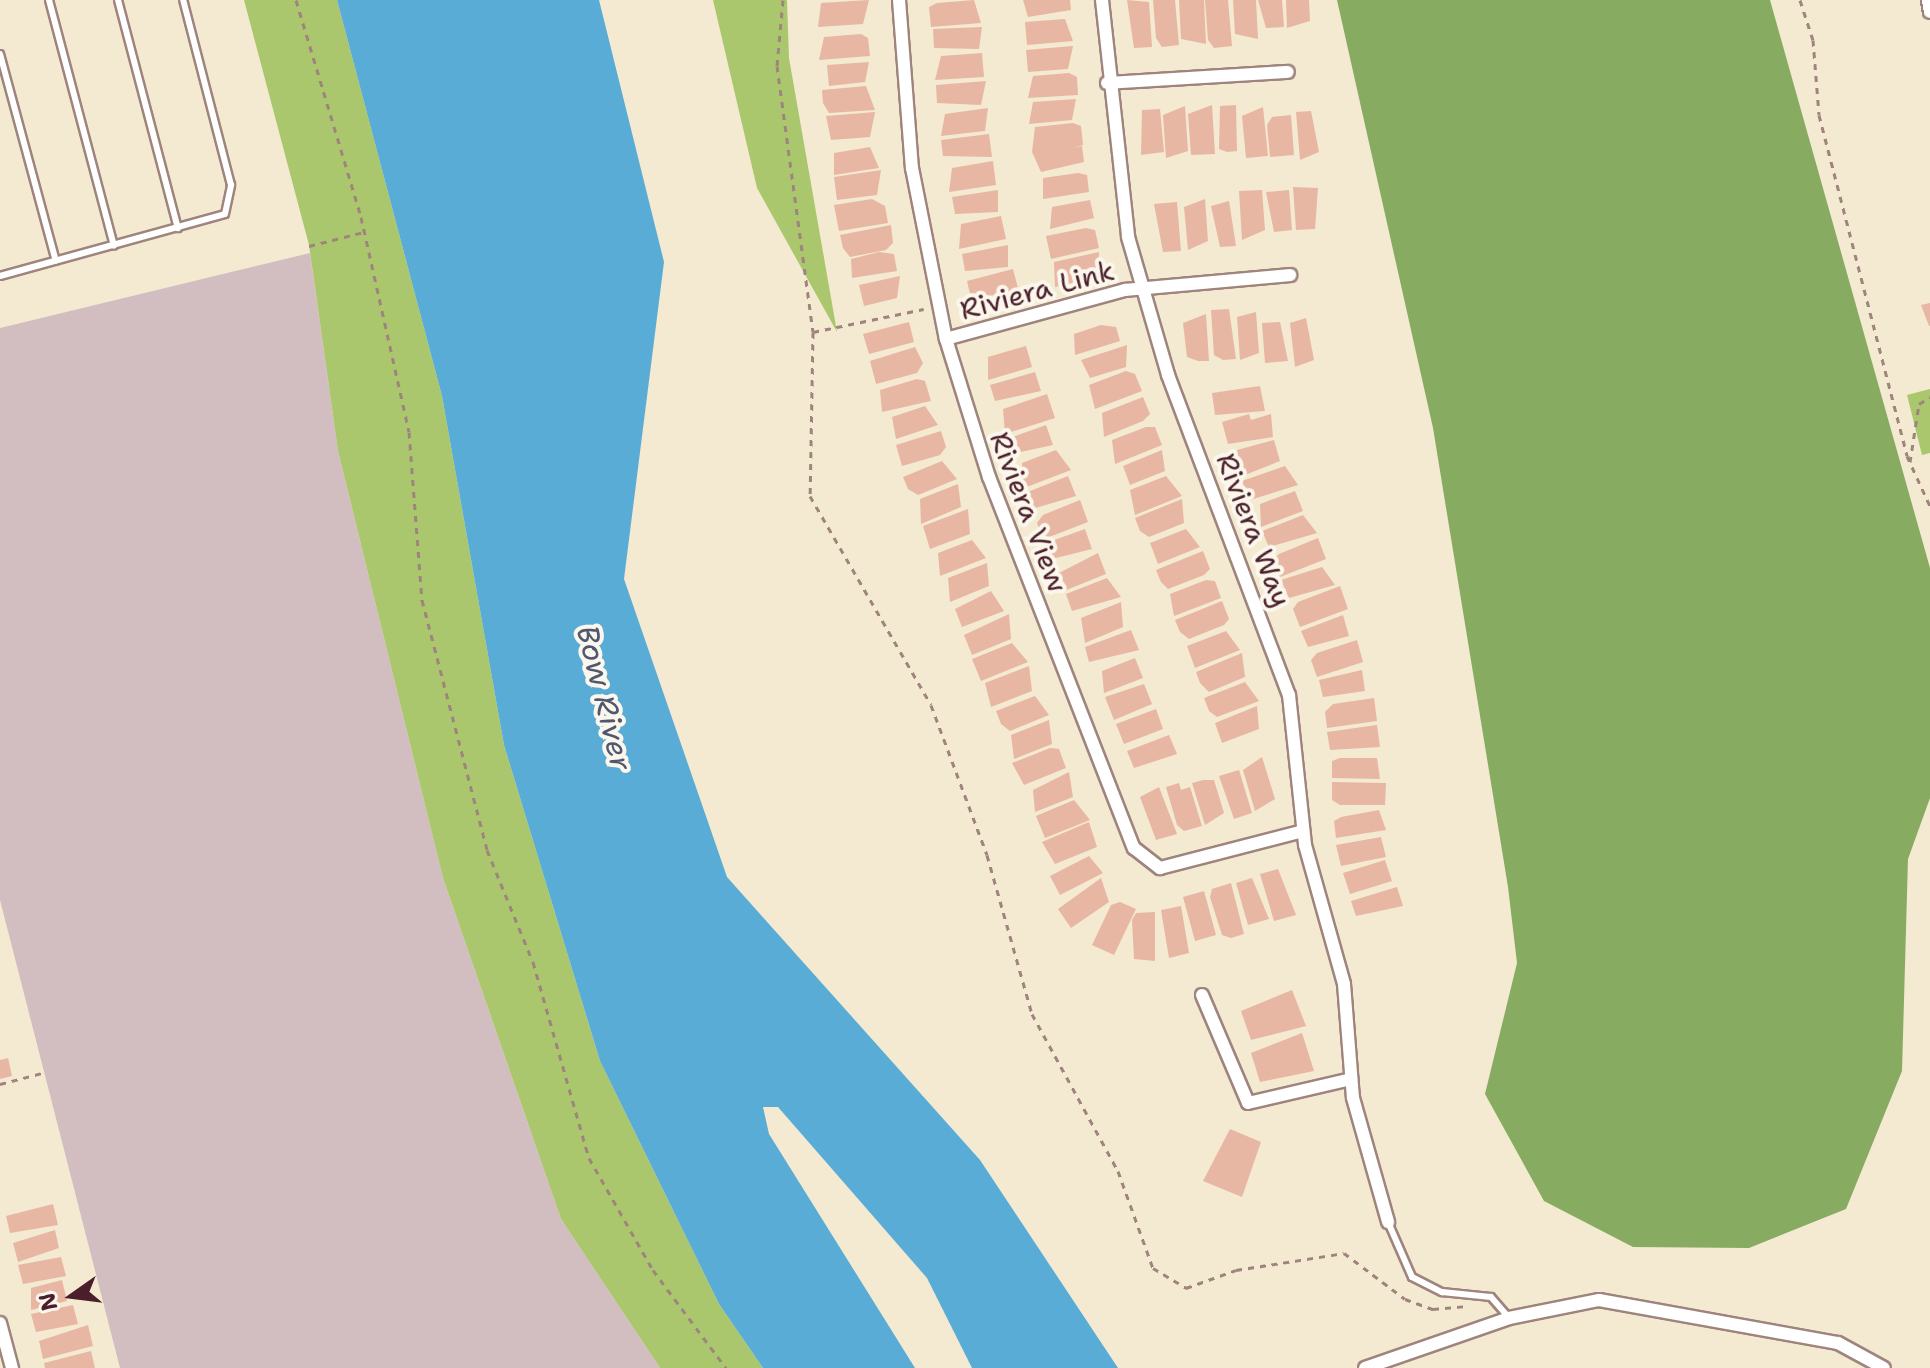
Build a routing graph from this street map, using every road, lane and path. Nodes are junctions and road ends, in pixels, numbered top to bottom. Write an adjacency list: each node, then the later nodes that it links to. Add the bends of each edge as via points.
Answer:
1 (49, 0): 16 (lane)
2 (118, 0): 14 (lane)
3 (183, 0): 14 (lane, via 232,202 225,214)
4 (296, 0): 15 (path)
5 (783, 0): 23 (path, via 777,66)
6 (899, 0): 24 (street, Riviera View, via 912,168)
7 (1102, 0): 13 (street, Riviera Way)
8 (1800, 0): 26 (path, via 1813,40 1819,115)
9 (1928, 0): 10 (street)
10 (1930, 12)
11 (0, 54): 18 (lane)
12 (1288, 72): 13 (street)
13 (1107, 83): 21 (street, Riviera Way, via 1119,192)
14 (178, 228): 16 (lane)
15 (364, 232): 17 (path); 38 (path, via 409,432 422,600 487,850 533,962 589,1158 653,1270)
16 (114, 246): 18 (lane)
17 (309, 246)
18 (56, 261): 20 (lane)
19 (1290, 275): 21 (street, Riviera Link)
20 (0, 276)
21 (1141, 288): 24 (street, Riviera Link); 28 (street, Riviera Way, via 1280,663 1298,735)
22 (924, 309): 23 (path)
23 (813, 332): 34 (path, via 807,467 814,506 931,705 987,855 1032,1014 1118,1171 1153,1268 1186,1288 1236,1270 1344,1253 1418,1305)
24 (946, 339): 28 (street, Riviera View, via 989,477 1137,855 1160,868)
25 (1930, 397): 26 (path, via 1919,404)
26 (1910, 462): 27 (path)
27 (1930, 506)
28 (1303, 831): 31 (street, Riviera Way, via 1348,999)
29 (1202, 995): 31 (street, via 1248,1103)
30 (42, 1073): 32 (path)
31 (1351, 1079): 33 (street, Riviera Way)
32 (0, 1084)
33 (1388, 1222): 35 (lane, via 1412,1277 1442,1292 1491,1297)
34 (1478, 1304)
35 (1509, 1318): 39 (street); 40 (street, via 1599,1300 1838,1343)
36 (1, 1330): 37 (street)
37 (12, 1368)
38 (726, 1368)
39 (1365, 1368)
40 (1884, 1368)

